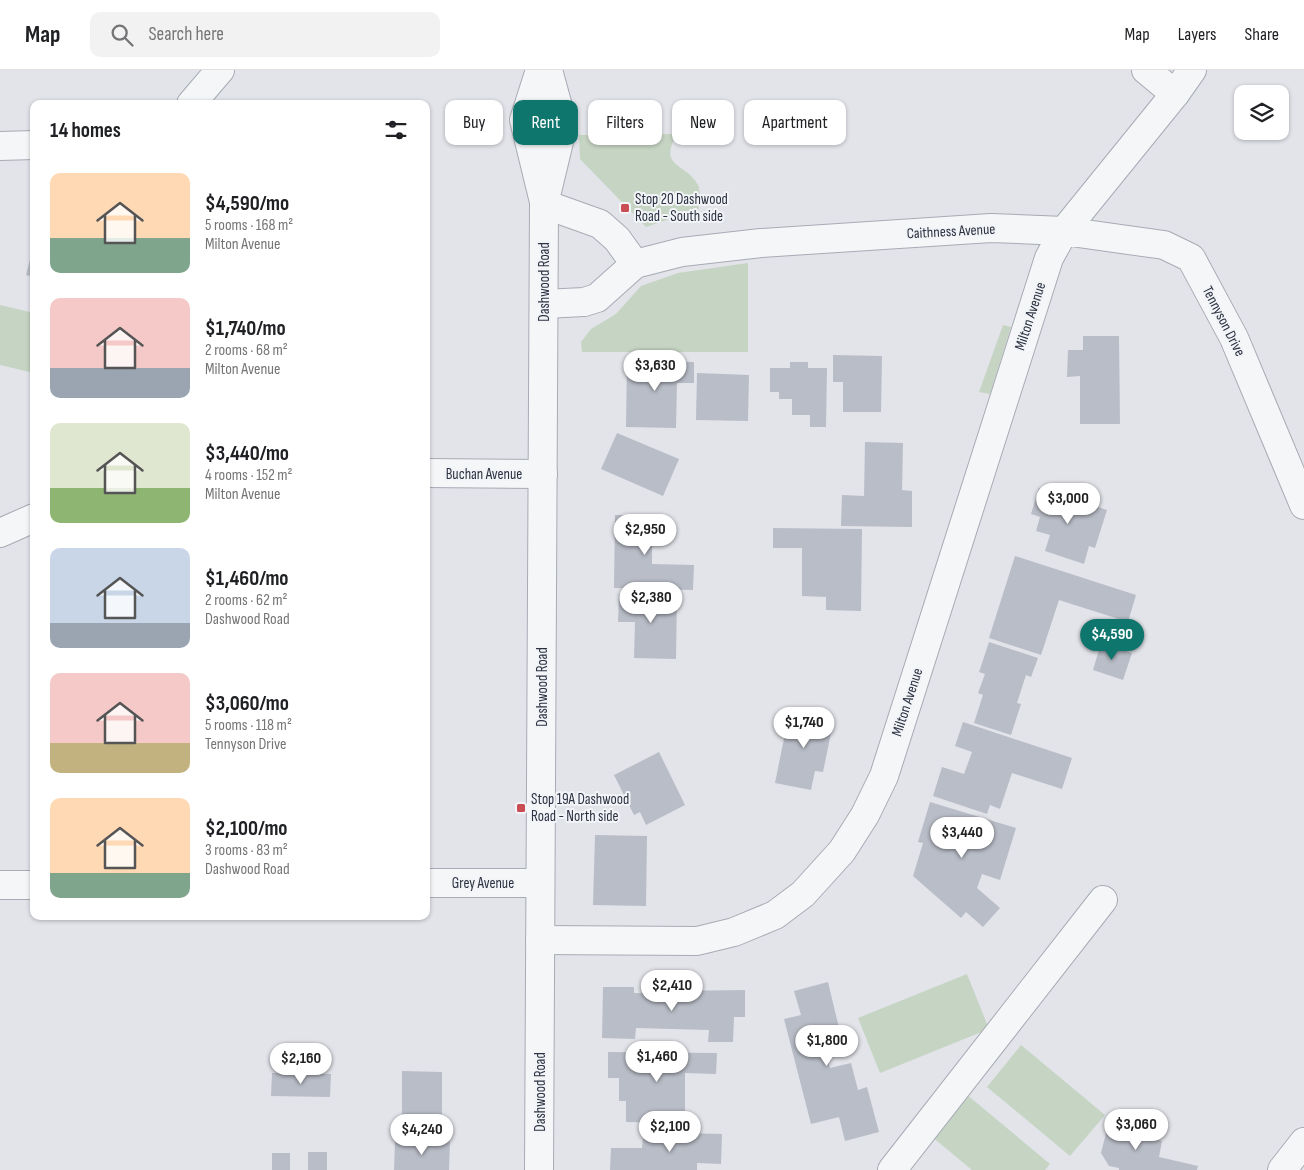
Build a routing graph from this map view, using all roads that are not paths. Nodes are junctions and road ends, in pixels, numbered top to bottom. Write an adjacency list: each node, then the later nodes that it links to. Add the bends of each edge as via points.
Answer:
1 (220, 70): 7 (street)
2 (540, 70): 10 (street, Dashwood Road, via 524,120)
3 (548, 70): 10 (street, Dashwood Road, via 562,125)
4 (1146, 70): 6 (street)
5 (1192, 70): 6 (street)
6 (1175, 94): 11 (street)
7 (195, 100)
8 (30, 145): 9 (street)
9 (0, 146)
10 (544, 204): 12 (street, via 600,224 617,239); 13 (street, Dashwood Road)
11 (1064, 231): 12 (street, Caithness Avenue, via 990,228 761,243 682,252); 16 (street, Tennyson Drive, via 1164,245 1191,258 1234,338); 24 (street, Milton Avenue, via 1046,267 884,776 842,851 803,894 775,916 734,932 697,941)
12 (635, 264): 13 (street, Caithness Avenue, via 597,298 584,302)
13 (544, 304): 15 (street, Dashwood Road)
14 (430, 473): 15 (street, Buchan Avenue)
15 (543, 474): 20 (street, Dashwood Road)
16 (1304, 505)
17 (30, 520): 18 (street)
18 (0, 533)
19 (430, 883): 20 (street, Grey Avenue)
20 (540, 883): 24 (street, Dashwood Road)
21 (0, 885): 22 (street)
22 (30, 885)
23 (1103, 900): 27 (street)
24 (540, 940): 26 (street, Dashwood Road)
25 (1304, 1142): 28 (street)
26 (539, 1170)
27 (892, 1170)
28 (1282, 1170)

